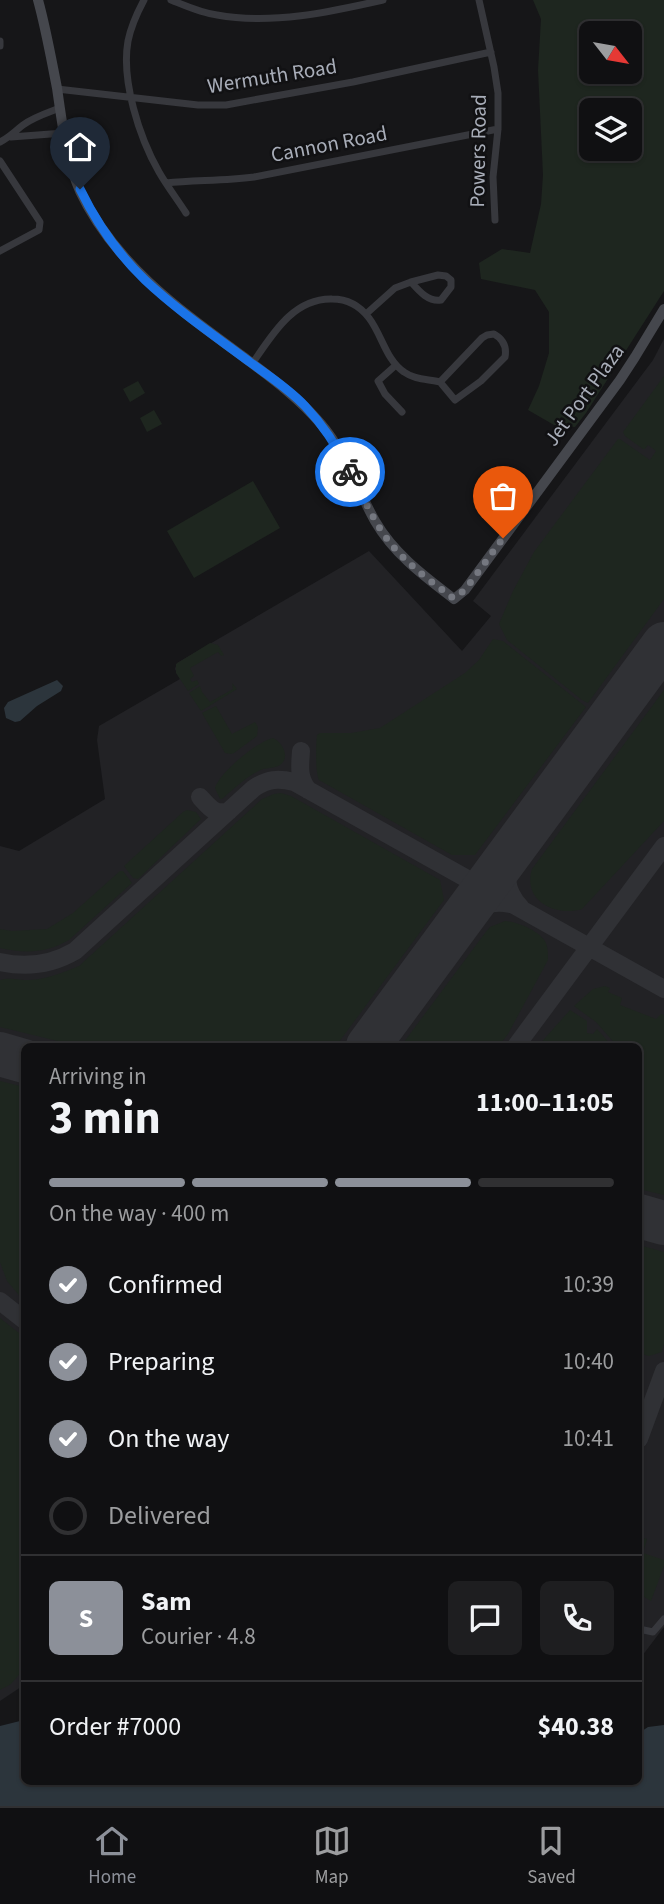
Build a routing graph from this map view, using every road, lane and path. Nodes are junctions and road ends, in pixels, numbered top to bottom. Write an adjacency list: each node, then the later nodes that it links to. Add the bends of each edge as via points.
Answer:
1 (38, 0): 9 (street)
2 (144, 0): 10 (street, via 128,42)
3 (171, 0): 4 (street, via 213,15 249,19 318,13)
4 (383, 0)
5 (479, 0): 8 (street, Powers Road)
6 (0, 41): 7 (street)
7 (0, 46)
8 (491, 52): 10 (street, Wermuth Road, via 226,105); 12 (street, Powers Road)
9 (57, 89): 10 (street, Wermuth Road); 11 (street)
10 (132, 96): 17 (street, via 148,151)
11 (60, 108): 13 (street); 14 (street, via 35,117)
12 (498, 129): 17 (street, Cannon Road, via 254,177); 19 (street, Powers Road)
13 (64, 133): 14 (street); 24 (street, via 80,189 115,247 146,281)
14 (11, 136): 15 (street)
15 (0, 142)
16 (0, 161): 20 (street, via 40,222 39,230)
17 (166, 183): 18 (street)
18 (186, 213)
19 (495, 220)
20 (0, 251)
21 (411, 282): 21 (street, via 434,301 441,300 452,287 446,275); 23 (street, via 395,288)
22 (664, 309): 24 (street, Jet Port Plaza, via 620,380 465,590 453,598 392,545 324,427 304,404)
23 (366, 314): 24 (street, via 345,301 309,302 288,316); 25 (street)
24 (252, 364)
25 (396, 365): 26 (street, via 412,377); 27 (street, via 378,382)
26 (440, 382): 26 (street, via 455,400 505,357 505,344 494,334 487,335)
27 (402, 412)
28 (664, 1619): 29 (street, via 653,1632)
29 (642, 1630)

